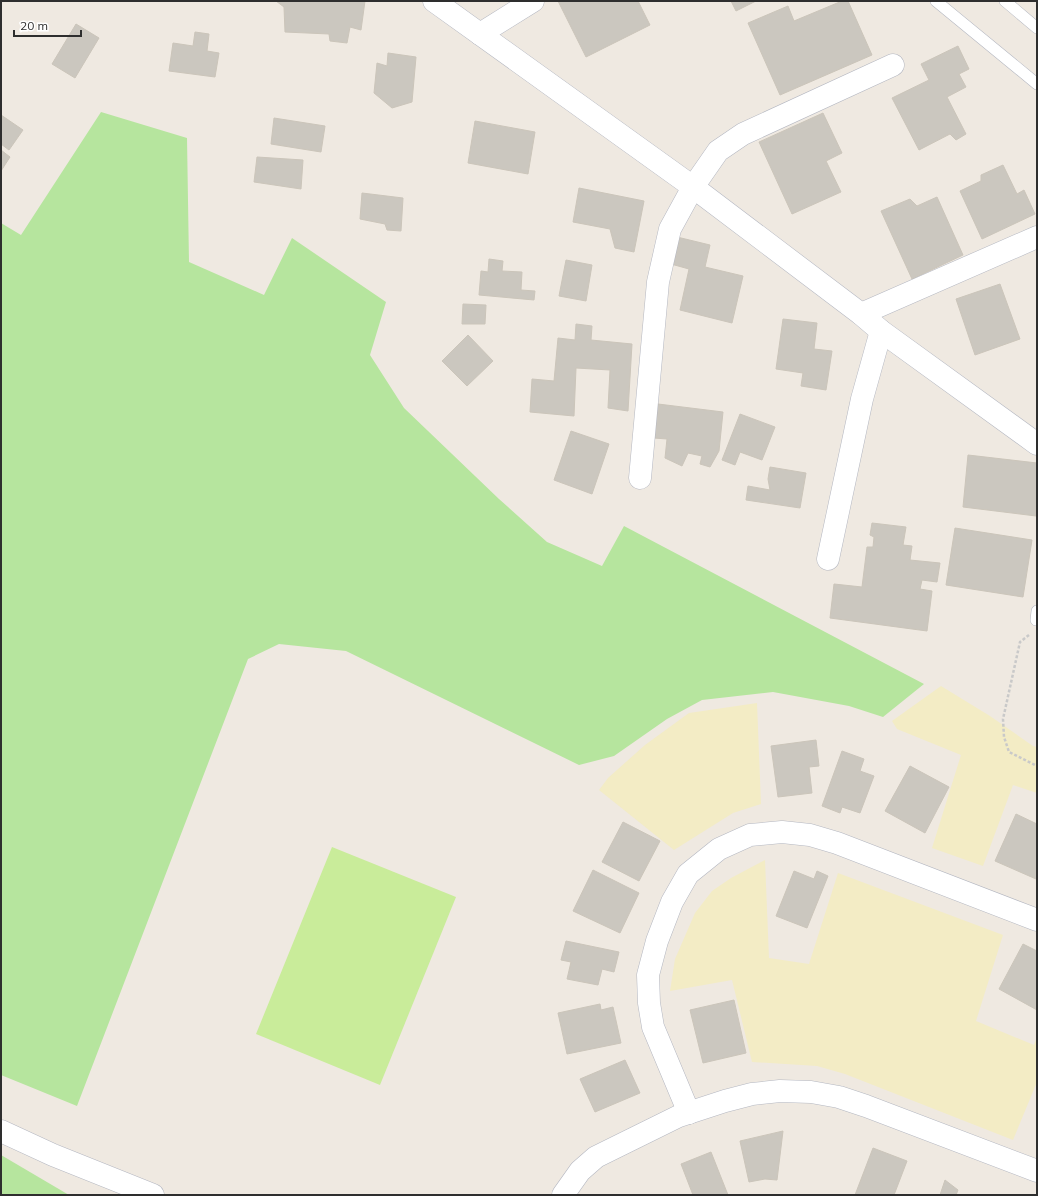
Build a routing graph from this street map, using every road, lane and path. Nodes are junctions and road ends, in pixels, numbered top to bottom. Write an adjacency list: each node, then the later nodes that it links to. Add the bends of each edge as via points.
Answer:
1 (434, 1): 6 (street)
2 (533, 1): 6 (street)
3 (936, 1): 8 (lane)
4 (1005, 1): 5 (lane)
5 (1037, 28)
6 (480, 34): 9 (street)
7 (893, 65): 9 (street, via 744,134 718,152)
8 (1037, 84)
9 (693, 187): 11 (street); 14 (street, via 670,229 658,282)
10 (1037, 237): 11 (street)
11 (861, 314): 12 (street)
12 (881, 331): 13 (street); 15 (street, via 862,400)
13 (1037, 444)
14 (640, 478)
15 (828, 559)
16 (1037, 615): 17 (path, via 1033,632 1020,642 1003,718 1004,737 1009,752)
17 (1037, 766)
18 (1037, 920): 19 (street, via 810,835 782,832 750,835 719,849 688,874 672,902 657,940 648,974 649,1003 654,1027)
19 (689, 1113): 21 (street, via 752,1094 780,1091 811,1092 839,1097 866,1106); 23 (street, via 596,1157 580,1171)
20 (1, 1131): 22 (street)
21 (1037, 1171)
22 (153, 1195)
23 (563, 1195)

